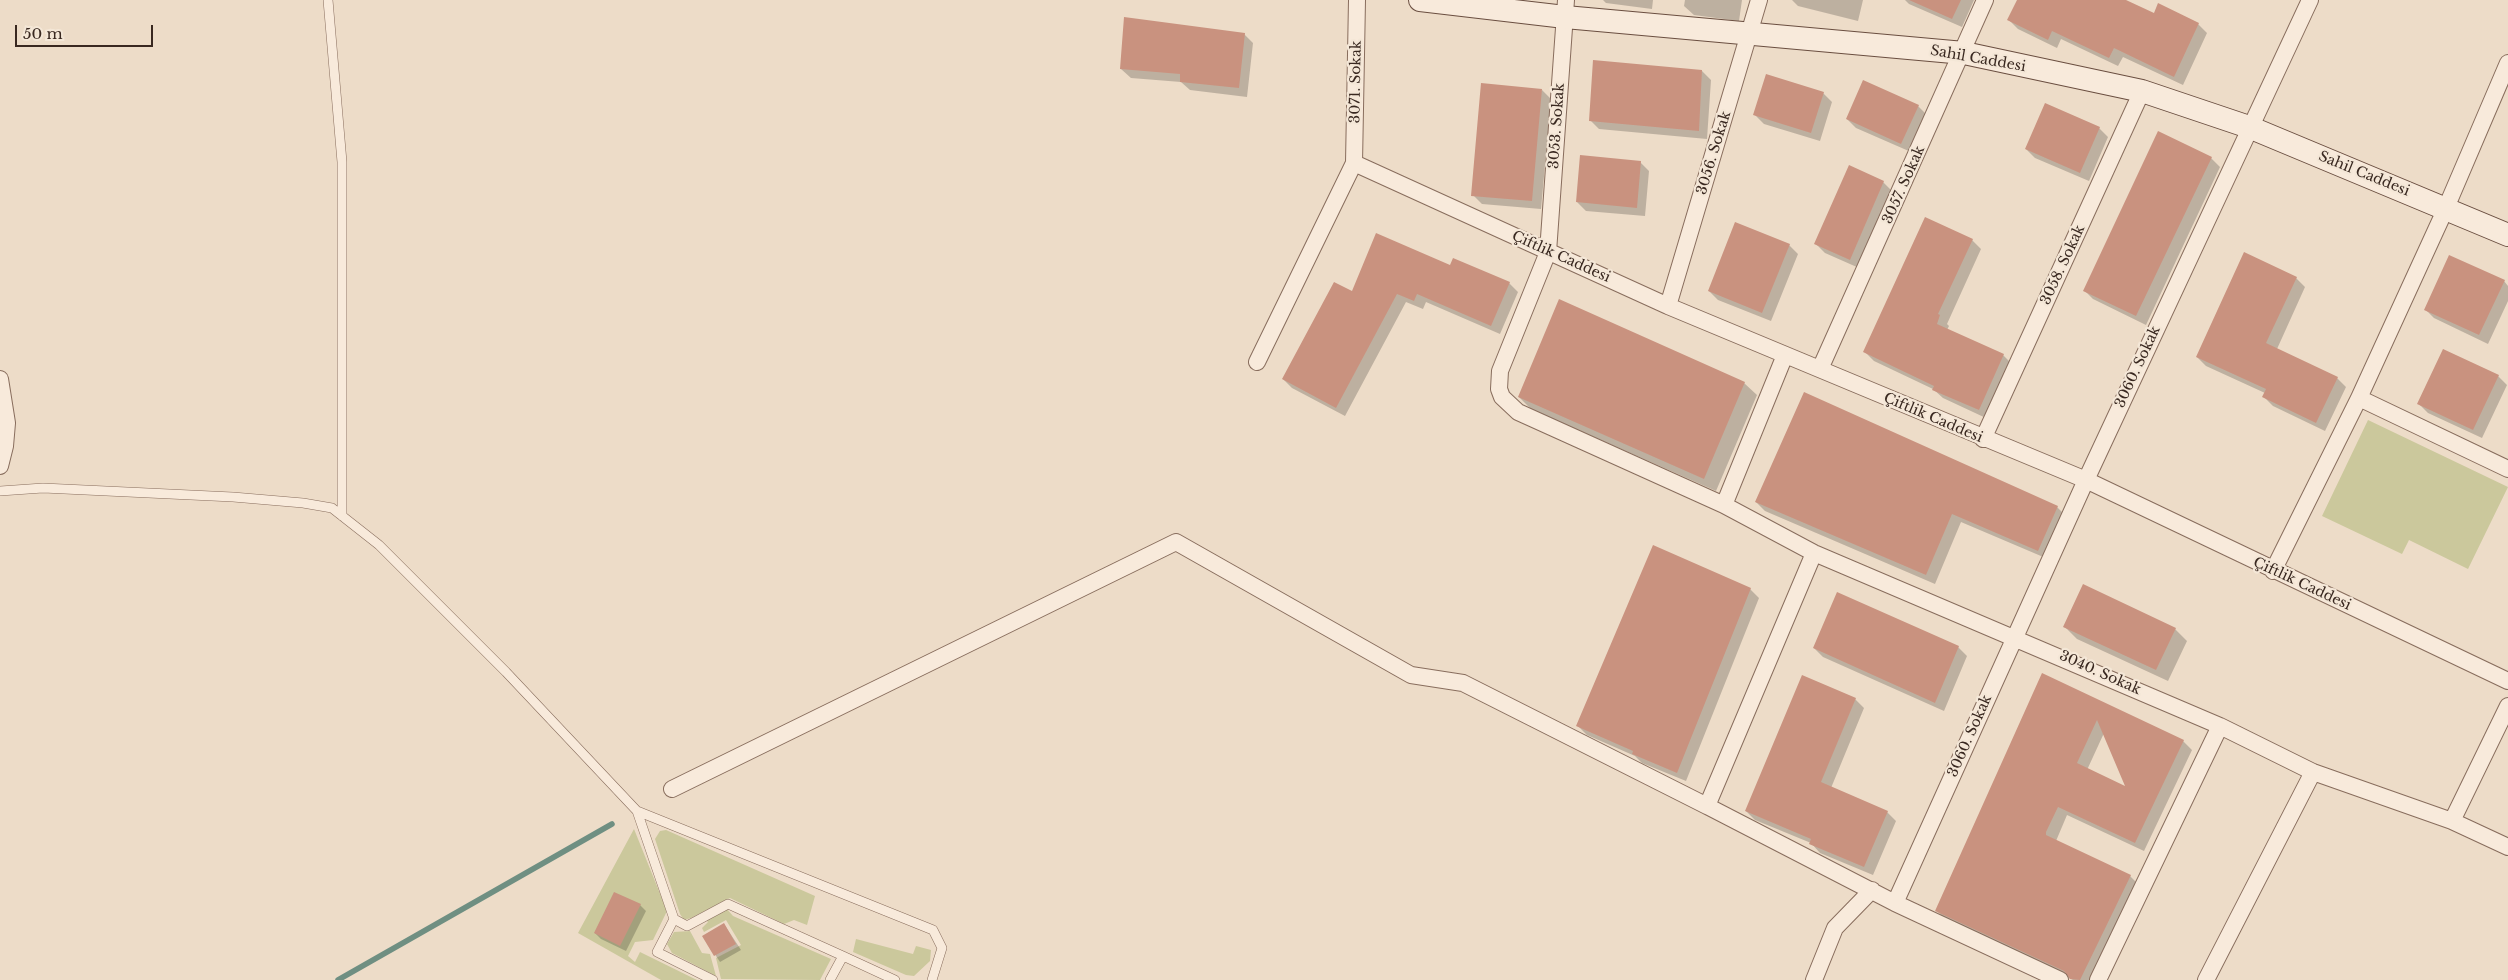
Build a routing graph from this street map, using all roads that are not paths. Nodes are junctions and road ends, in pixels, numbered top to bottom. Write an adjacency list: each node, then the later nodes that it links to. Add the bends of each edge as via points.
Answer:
1 (328, 0): 29 (lane, via 342,162)
2 (1357, 0): 13 (street, 3071. Sokak)
3 (1420, 0): 7 (street, Sahil Caddesi)
4 (1759, 0): 8 (street, 3056. Sokak)
5 (1986, 0): 9 (street, 3057. Sokak)
6 (2310, 0): 12 (street, 3060. Sokak)
7 (1566, 8): 8 (street, Sahil Caddesi); 16 (street, 3053. Sokak)
8 (1751, 34): 9 (street, Sahil Caddesi); 17 (street, 3056. Sokak)
9 (1964, 53): 11 (street, Sahil Caddesi); 20 (street, 3057. Sokak)
10 (2508, 63): 14 (street)
11 (2142, 91): 12 (street, Sahil Caddesi); 23 (street, 3058. Sokak)
12 (2249, 127): 14 (street, Sahil Caddesi); 26 (street, 3060. Sokak)
13 (1354, 163): 16 (street, Çiftlik Caddesi); 19 (street)
14 (2446, 208): 15 (street, Sahil Caddesi); 22 (street)
15 (2508, 236)
16 (1548, 252): 17 (street, Çiftlik Caddesi); 28 (street, 3053. Sokak, via 1500,371 1502,397 1518,412)
17 (1668, 306): 18 (street, Çiftlik Caddesi)
18 (1785, 354): 20 (street, Çiftlik Caddesi); 28 (street)
19 (1257, 362)
20 (1820, 369): 23 (street, Çiftlik Caddesi)
21 (0, 379): 24 (street, via 7,423)
22 (2359, 398): 25 (street); 31 (street)
23 (1983, 439): 26 (street, Çiftlik Caddesi)
24 (0, 466)
25 (2508, 468)
26 (2086, 480): 31 (street, Çiftlik Caddesi); 32 (street, 3060. Sokak)
27 (0, 491): 29 (lane, via 43,488 242,498 332,508)
28 (1724, 505): 30 (street, 3040. Sokak)
29 (342, 516): 39 (lane, via 386,552 506,672)
30 (1814, 553): 32 (street, 3040. Sokak); 38 (street)
31 (2273, 571): 33 (street, Çiftlik Caddesi)
32 (2016, 636): 35 (street, 3040. Sokak); 43 (street, 3060. Sokak)
33 (2508, 681)
34 (2508, 706): 40 (street)
35 (2220, 726): 36 (street, 3040. Sokak); 52 (street)
36 (2314, 772): 40 (street, 3040. Sokak); 53 (street)
37 (672, 789): 38 (street, via 1176,542 1411,675 1463,683)
38 (1707, 806): 42 (street)
39 (637, 811): 44 (lane); 49 (lane, via 933,930 942,948)
40 (2452, 821): 41 (street, 3040. Sokak)
41 (2508, 847)
42 (1872, 890): 43 (street); 50 (street, via 1834,928)
43 (1895, 903): 51 (street)
44 (674, 919): 45 (lane, via 688,926 728,904); 46 (lane, via 658,952)
45 (843, 956): 47 (lane); 48 (lane)
46 (714, 980)
47 (830, 980)
48 (895, 980)
49 (932, 980)
50 (1814, 980)
51 (2060, 980)
52 (2098, 980)
53 (2206, 980)

